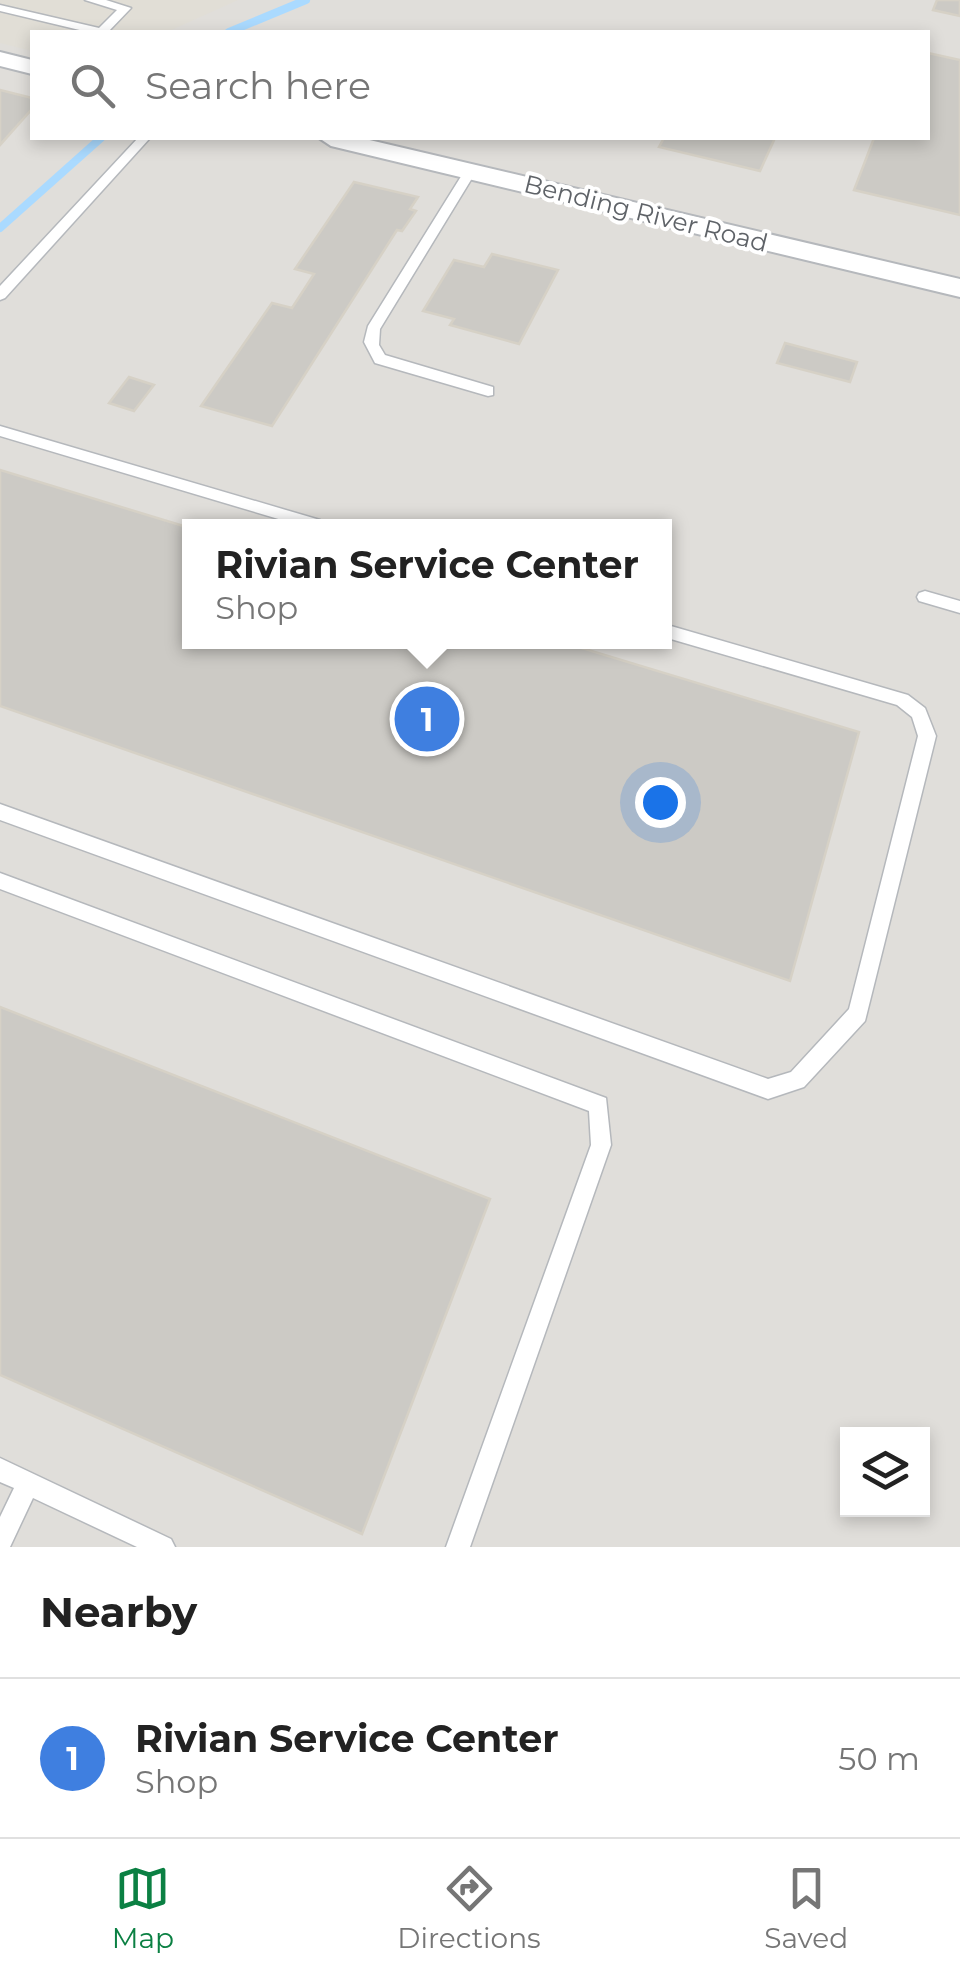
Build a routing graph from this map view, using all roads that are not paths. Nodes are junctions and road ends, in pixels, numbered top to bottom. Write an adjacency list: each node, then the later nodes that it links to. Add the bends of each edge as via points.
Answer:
1 (91, 0): 4 (lane, via 126,8)
2 (0, 8): 3 (lane)
3 (94, 30)
4 (104, 30)
5 (0, 59): 6 (street)
6 (30, 66)
7 (142, 140): 11 (lane)
8 (340, 140): 9 (street, Bending River Road)
9 (471, 170): 10 (street, Bending River Road); 12 (lane, via 370,339 380,359)
10 (960, 288)
11 (0, 296)
12 (488, 391)
13 (0, 431): 14 (lane)
14 (296, 519)
15 (925, 597): 16 (lane)
16 (960, 608)
17 (672, 632): 18 (lane, via 902,700 919,713 927,736 858,1014 798,1080 768,1089)
18 (0, 812)
19 (0, 881): 24 (lane, via 598,1105 601,1145)
20 (0, 1470): 21 (lane)
21 (28, 1484): 22 (lane); 23 (lane)
22 (0, 1542)
23 (163, 1547)
24 (458, 1547)

